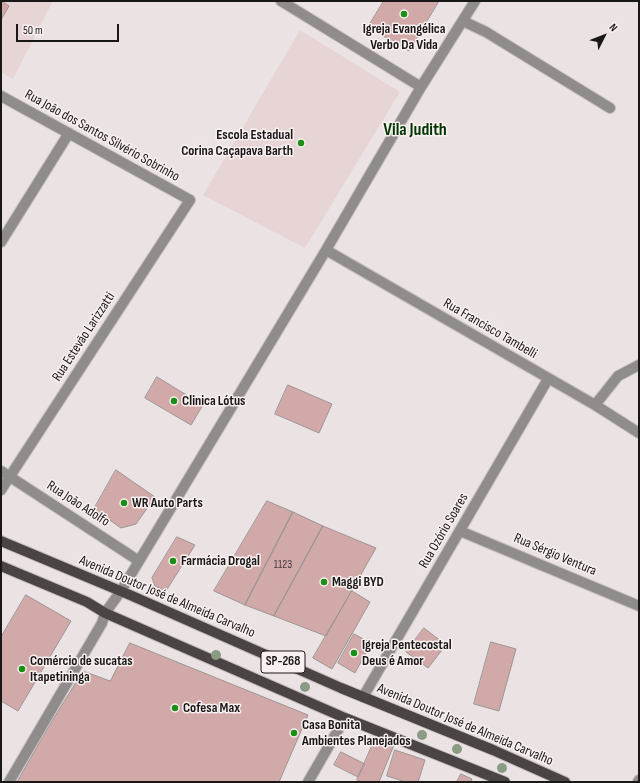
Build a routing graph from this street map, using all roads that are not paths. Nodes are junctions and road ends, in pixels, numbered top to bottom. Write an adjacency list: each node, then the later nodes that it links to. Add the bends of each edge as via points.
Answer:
1 (281, 1): 4 (street)
2 (475, 1): 3 (street)
3 (463, 20): 4 (street); 6 (street)
4 (421, 87): 10 (street)
5 (1, 96): 7 (street, Rua João dos Santos Silvério Sobrinho)
6 (610, 108)
7 (69, 133): 8 (street, Rua João dos Santos Silvério Sobrinho); 9 (street)
8 (190, 200): 15 (street, Rua Estevão Larizzatti)
9 (1, 242)
10 (326, 250): 12 (street, Rua Francisco Tambelli); 19 (street)
11 (639, 365): 13 (street, via 618,376)
12 (548, 379): 13 (street, Rua Francisco Tambelli); 17 (street, Rua Ozório Soares)
13 (596, 405): 14 (street, Rua Francisco Tambelli)
14 (639, 433)
15 (5, 474): 16 (street, Rua Estevão Larizzatti); 19 (street, Rua João Adolfo)
16 (1, 490)
17 (460, 531): 22 (street, Rua Sérgio Ventura); 24 (street, Rua Ozório Soares)
18 (1, 541): 21 (main road, Avenida Doutor José de Almeida Carvalho / SP-268)
19 (139, 561): 21 (street)
20 (1, 566): 23 (main road, SP-268)
21 (121, 591): 23 (street); 24 (main road, Avenida Doutor José de Almeida Carvalho / SP-268)
22 (639, 606)
23 (105, 612): 25 (main road, SP-268); 26 (street, via 102,624)
24 (363, 697): 29 (main road, Avenida Doutor José de Almeida Carvalho / SP-268)
25 (345, 718): 27 (street); 28 (main road, SP-268)
26 (9, 782)
27 (308, 782)
28 (505, 782)
29 (565, 782)

